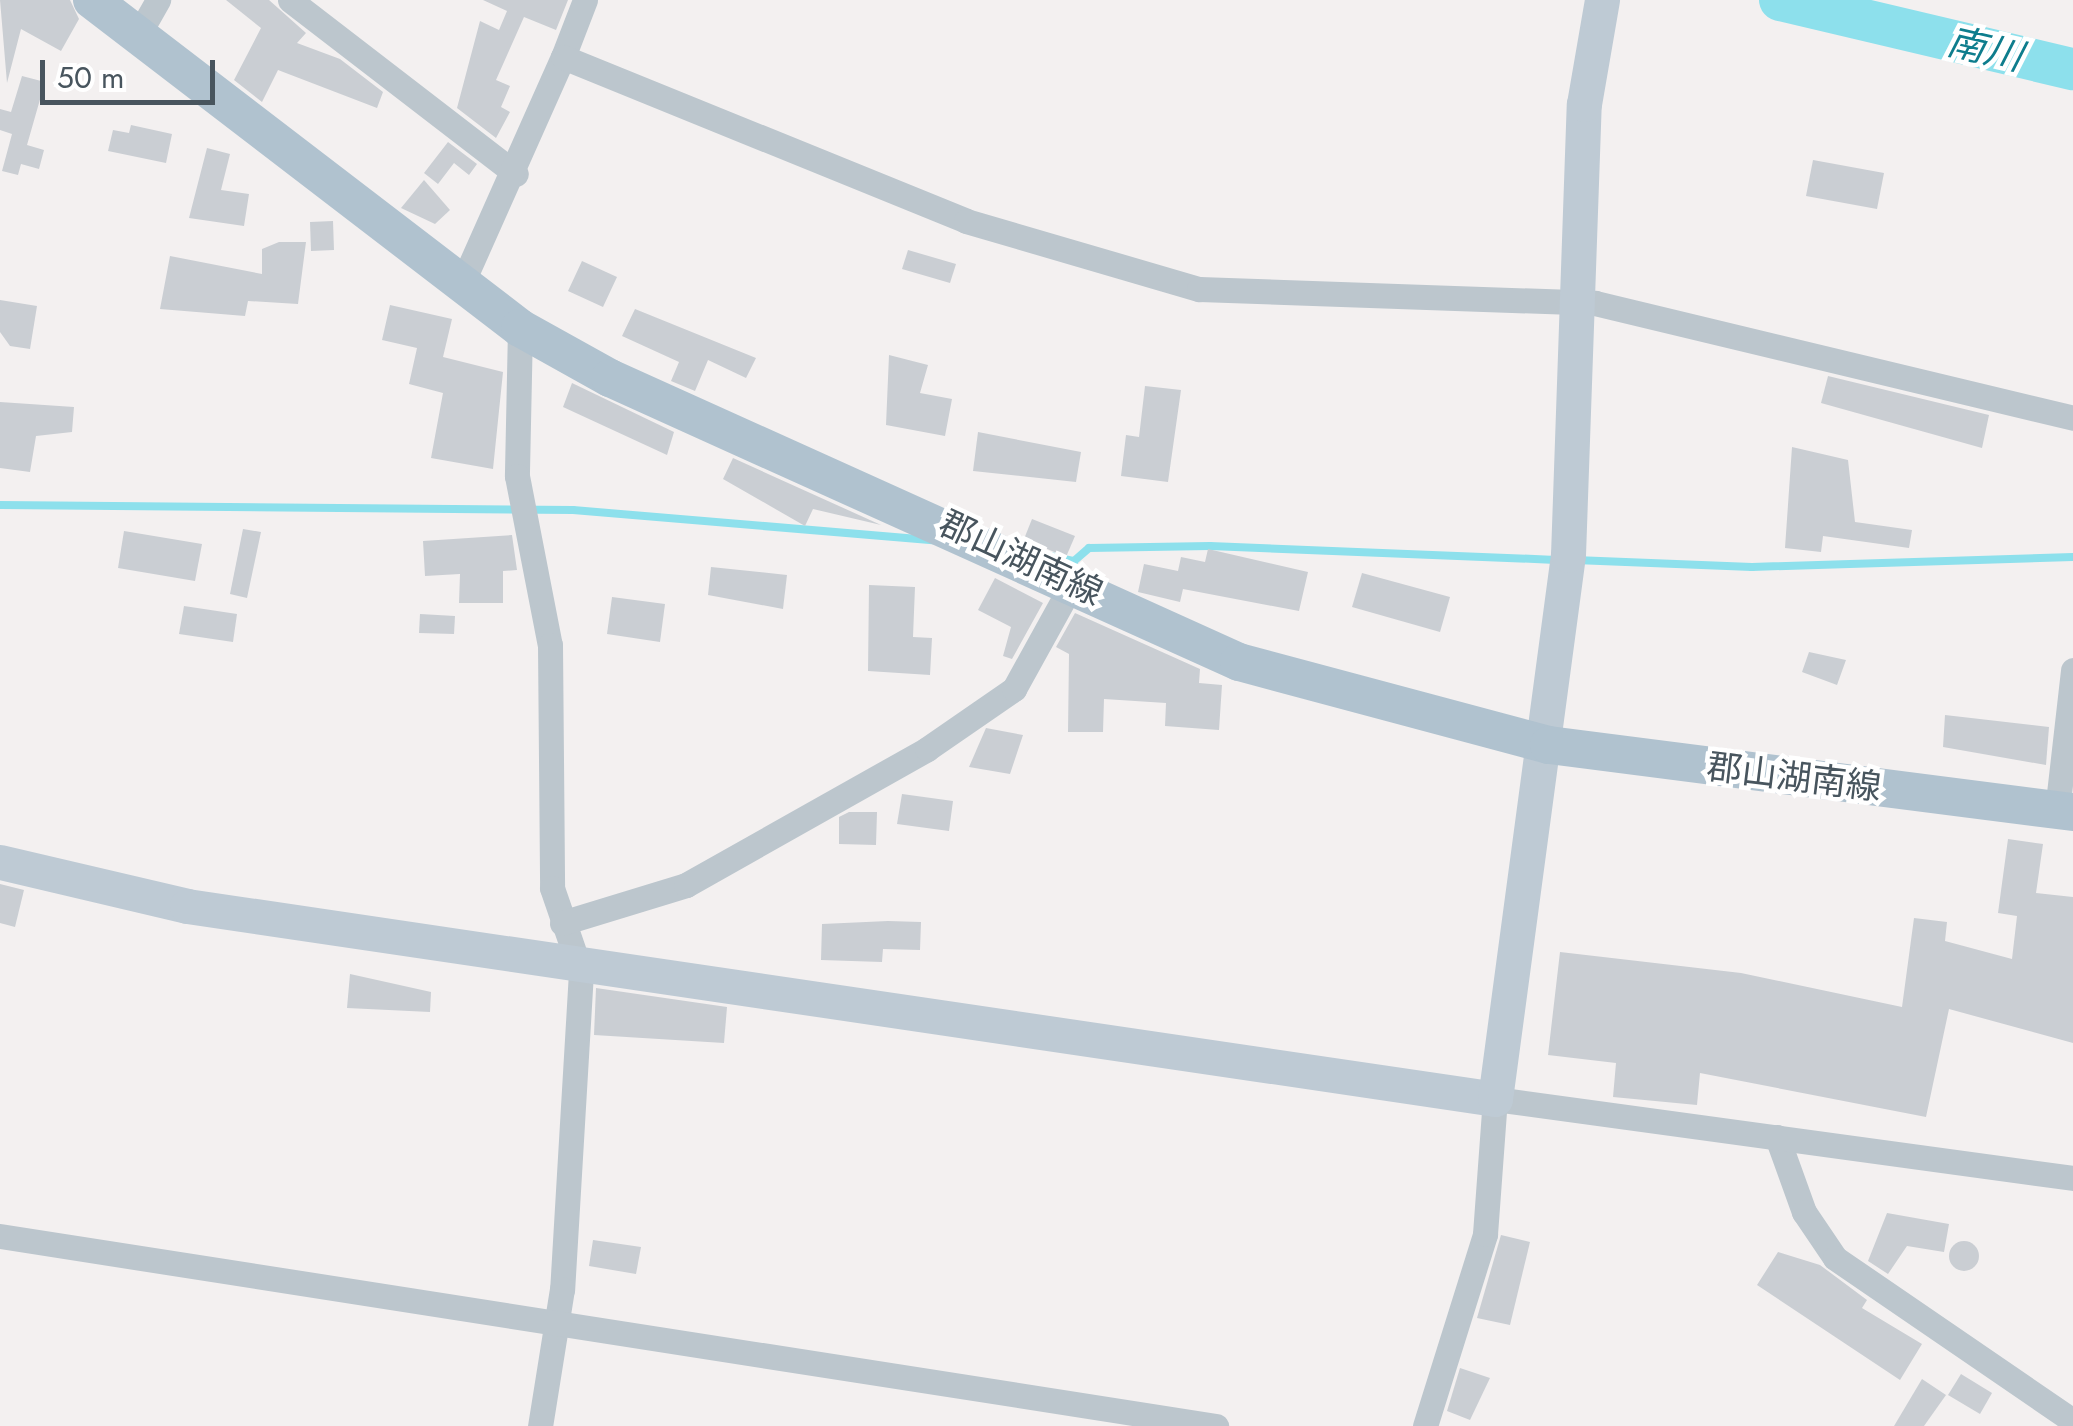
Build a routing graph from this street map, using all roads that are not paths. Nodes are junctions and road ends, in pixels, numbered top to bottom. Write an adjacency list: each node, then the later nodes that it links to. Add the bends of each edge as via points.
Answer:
1 (92, 0): 6 (main road, 郡山湖南線)
2 (158, 0): 6 (street)
3 (290, 0): 8 (street)
4 (585, 0): 7 (street)
5 (1602, 0): 10 (street, via 1584,104)
6 (137, 37): 9 (main road, 郡山湖南線)
7 (564, 56): 8 (street); 10 (street, via 966,221 1199,289)
8 (516, 174): 9 (street)
9 (460, 288): 11 (main road, 郡山湖南線)
10 (1577, 302): 12 (street); 15 (street, via 1568,556)
11 (520, 328): 13 (main road, 郡山湖南線, via 610,378); 18 (street, via 517,476 550,645 550,870)
12 (2073, 418)
13 (1073, 582): 15 (main road, 郡山湖南線, via 1239,662); 18 (street, via 1014,688 927,749 686,885)
14 (2073, 670): 16 (street)
15 (1549, 745): 16 (main road, 郡山湖南線); 20 (street)
16 (2065, 812)
17 (0, 862): 19 (street, via 186,906)
18 (562, 923): 19 (street)
19 (578, 958): 20 (street); 24 (street)
20 (1495, 1099): 21 (street); 28 (street, via 1485,1234)
21 (1778, 1137): 22 (street); 25 (street, via 1804,1212 1835,1258)
22 (2073, 1178)
23 (0, 1236): 24 (street)
24 (556, 1321): 26 (street); 27 (street)
25 (2073, 1421)
26 (540, 1426)
27 (1216, 1426)
28 (1424, 1426)

